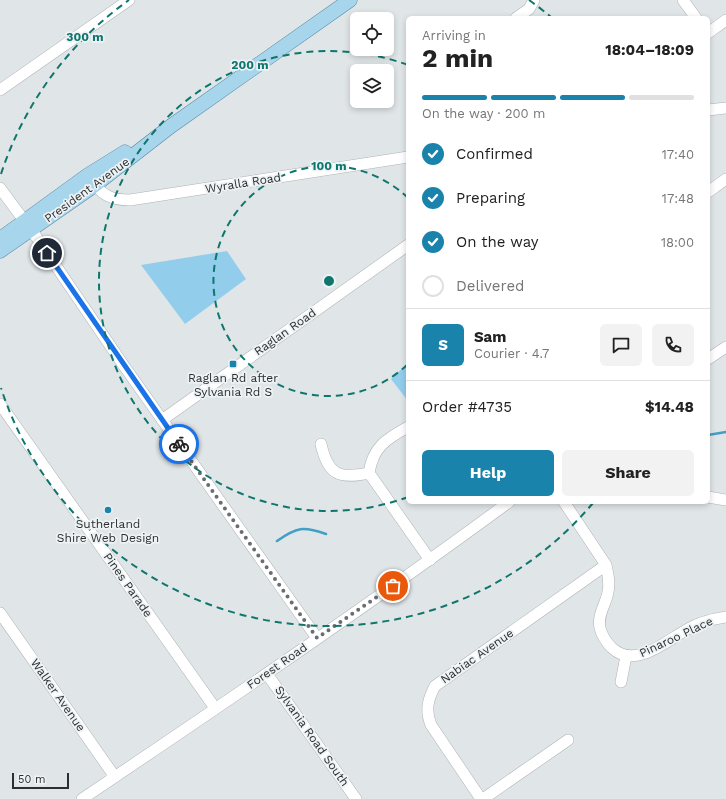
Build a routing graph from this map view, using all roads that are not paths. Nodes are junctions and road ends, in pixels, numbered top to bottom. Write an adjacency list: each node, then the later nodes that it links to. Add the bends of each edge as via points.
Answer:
1 (129, 0): 9 (street)
2 (350, 0): 14 (main road, President Avenue)
3 (534, 0): 5 (street, via 529,9)
4 (683, 0): 6 (street)
5 (519, 16)
6 (695, 16)
7 (726, 20): 8 (street)
8 (710, 32)
9 (0, 90)
10 (726, 108): 11 (street)
11 (710, 110)
12 (406, 157): 14 (street, Wyralla Road, via 130,200 114,199 104,194)
13 (726, 179): 16 (street)
14 (92, 180): 17 (main road, President Avenue)
15 (0, 188): 17 (street)
16 (710, 191)
17 (27, 226): 18 (main road, President Avenue); 20 (main road, President Avenue); 24 (street)
18 (0, 239)
19 (406, 246): 24 (street, Raglan Road)
20 (0, 251)
21 (726, 347): 22 (street)
22 (710, 358)
23 (0, 404): 40 (street, Pines Parade)
24 (162, 420): 36 (street)
25 (406, 428): 27 (street, via 378,448 371,460)
26 (321, 444): 27 (street, via 336,474 356,476)
27 (369, 473): 32 (street)
28 (710, 496): 29 (street)
29 (726, 500)
30 (506, 504): 32 (street, Forest Road)
31 (565, 504): 33 (street, Pinaroo Place)
32 (430, 560): 36 (street, Forest Road)
33 (606, 565): 37 (street, Pinaroo Place, via 609,577 608,593 601,610 600,626 605,642); 45 (street, Nabiac Avenue, via 435,686 430,695 427,711 431,725)
34 (0, 613): 42 (street, Walker Avenue)
35 (726, 617): 37 (street, Pinaroo Place, via 712,619 689,628 653,650)
36 (317, 638): 38 (street, Forest Road)
37 (626, 656): 39 (street, Pinaroo Place)
38 (267, 674): 40 (street, Forest Road); 44 (street, Sylvania Road South)
39 (621, 682)
40 (215, 708): 42 (street, Forest Road)
41 (568, 740): 45 (street)
42 (115, 777): 43 (street, Forest Road)
43 (82, 799)
44 (356, 799)
45 (482, 799)

